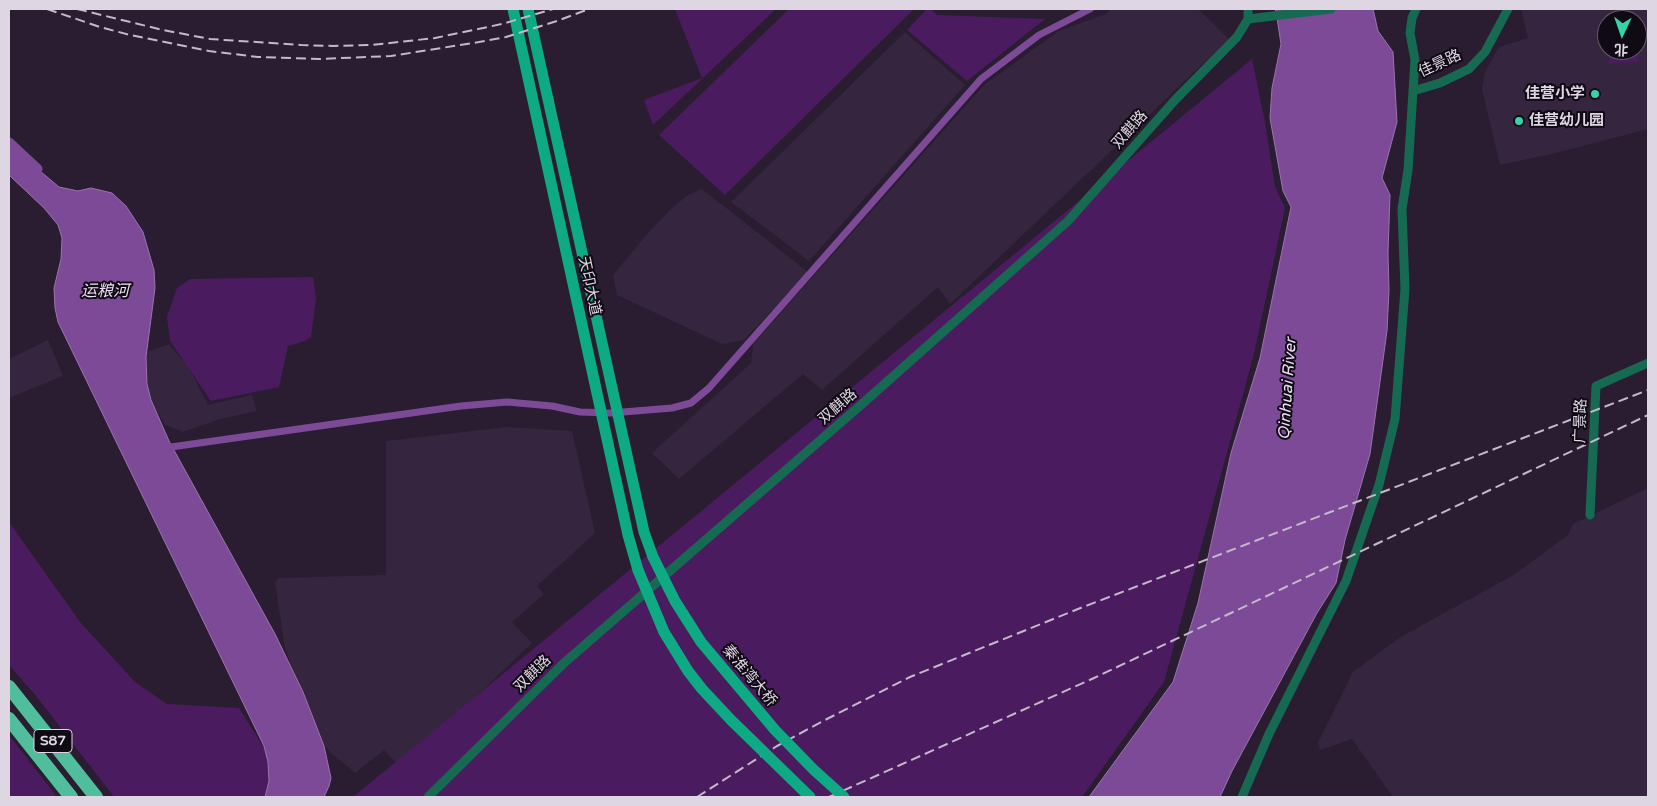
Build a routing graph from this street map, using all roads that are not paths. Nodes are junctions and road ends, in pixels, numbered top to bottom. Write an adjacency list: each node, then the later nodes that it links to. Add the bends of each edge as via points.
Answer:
1 (513, 9): 17 (main road, 天印大道, bridge, via 638,570 664,632 688,671 731,720)
2 (528, 9): 11 (main road, 天印大道, via 644,532)
3 (1248, 9): 7 (street)
4 (1331, 9): 7 (street)
5 (1416, 9): 8 (street, via 1410,33 1415,60)
6 (1508, 9): 8 (street, 佳景路, via 1485,52 1469,69)
7 (1248, 19): 16 (street, 双麒路, via 1237,37 1175,100 1068,221 564,663)
8 (1413, 91): 19 (street, via 1402,210 1405,289 1393,429 1379,485 1346,581)
9 (1648, 363): 10 (street, 广景路, via 1596,386)
10 (1590, 515)
11 (653, 557): 18 (main road, 秦淮湾大桥, bridge, via 675,602 701,642 776,730)
12 (9, 686): 15 (highway, S87)
13 (9, 719): 14 (highway, S87)
14 (71, 797)
15 (96, 797)
16 (428, 797)
17 (810, 797)
18 (844, 797)
19 (1242, 797)

